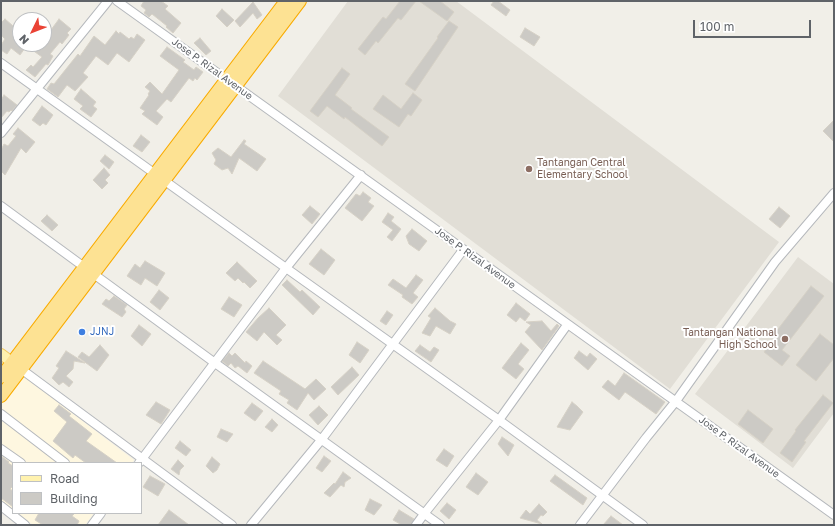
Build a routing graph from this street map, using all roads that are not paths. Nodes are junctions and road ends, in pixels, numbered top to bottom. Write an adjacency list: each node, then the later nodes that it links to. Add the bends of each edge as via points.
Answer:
1 (108, 1): 7 (street)
2 (117, 1): 6 (street, Jose P. Rizal Avenue)
3 (286, 1): 6 (highway)
4 (300, 1): 6 (highway)
5 (1, 63): 7 (street)
6 (230, 82): 9 (street, Jose P. Rizal Avenue); 10 (highway)
7 (36, 89): 8 (street); 10 (street)
8 (1, 133)
9 (361, 175): 13 (street, Jose P. Rizal Avenue); 14 (street)
10 (159, 176): 14 (street); 15 (highway)
11 (834, 193): 23 (street, via 776,262)
12 (1, 206): 15 (street)
13 (463, 250): 16 (street, Jose P. Rizal Avenue); 17 (street)
14 (286, 268): 17 (street); 19 (street)
15 (88, 270): 19 (street); 20 (highway)
16 (567, 325): 23 (street, Jose P. Rizal Avenue); 25 (street)
17 (392, 344): 25 (street); 26 (street)
18 (1, 354): 20 (main road)
19 (215, 363): 26 (street); 28 (street)
20 (17, 366): 21 (highway); 22 (highway); 28 (street)
21 (1, 377)
22 (1, 396)
23 (676, 401): 31 (street); 35 (street, Jose P. Rizal Avenue)
24 (1, 414): 30 (street)
25 (499, 420): 31 (street); 34 (street)
26 (322, 439): 34 (street); 39 (street)
27 (1, 448): 29 (street)
28 (141, 461): 38 (street)
29 (20, 462)
30 (64, 462)
31 (603, 496): 42 (street); 43 (street)
32 (1, 506): 36 (street)
33 (100, 514): 37 (street)
34 (424, 514): 40 (street); 41 (street)
35 (834, 515)
36 (25, 525)
37 (92, 525)
38 (232, 525)
39 (251, 525)
40 (416, 525)
41 (440, 525)
42 (580, 525)
43 (643, 525)

